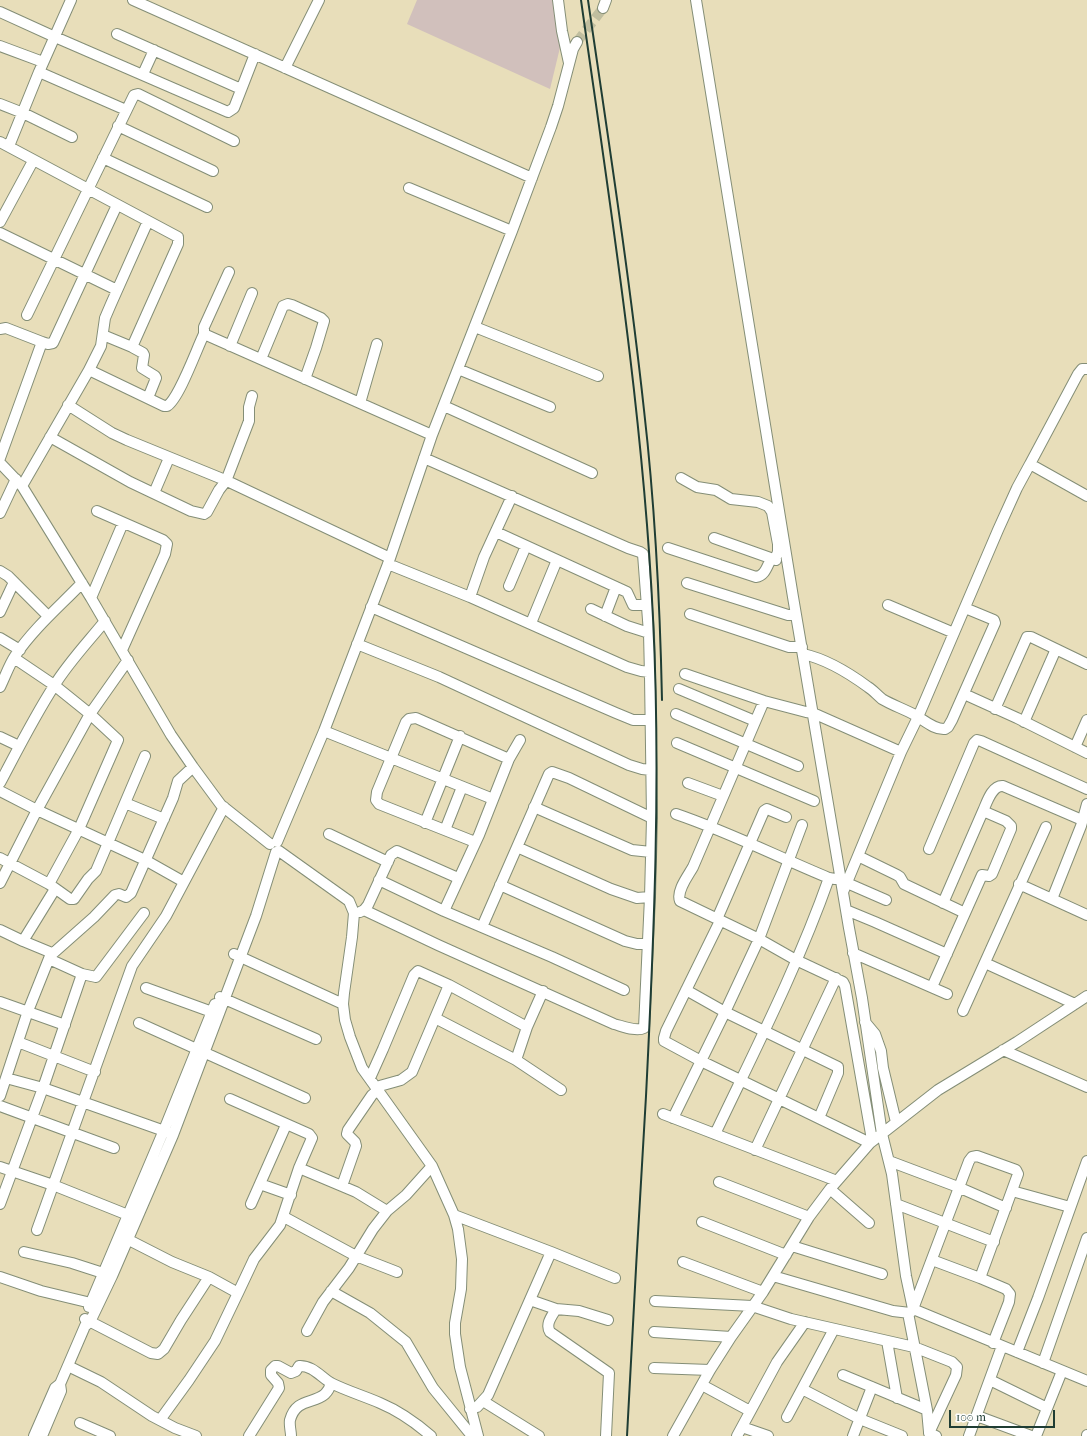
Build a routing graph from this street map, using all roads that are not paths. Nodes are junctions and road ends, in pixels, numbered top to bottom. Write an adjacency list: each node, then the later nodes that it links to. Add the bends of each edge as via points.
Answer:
1 (72, 0): 8 (street)
2 (133, 0): 12 (street)
3 (319, 0): 15 (street)
4 (558, 0): 14 (street)
5 (696, 0): 86 (street)
6 (0, 12): 8 (street)
7 (117, 34): 11 (street)
8 (55, 37): 13 (street); 17 (street)
9 (577, 42): 14 (street)
10 (0, 46): 13 (street)
11 (154, 50): 17 (street); 18 (street)
12 (255, 54): 15 (street); 18 (street)
13 (43, 62): 16 (street)
14 (569, 65): 29 (street, via 558,106)
15 (285, 68): 29 (street)
16 (39, 72): 20 (street); 21 (street)
17 (143, 74): 18 (street, via 228,112 234,108)
18 (241, 89)
19 (0, 104): 21 (street)
20 (126, 110): 22 (street); 24 (street, via 132,96 138,94)
21 (23, 113): 23 (street); 25 (street)
22 (118, 126): 26 (street); 28 (street)
23 (72, 137)
24 (234, 141)
25 (5, 144): 27 (street)
26 (103, 158): 31 (street); 33 (street)
27 (33, 160): 31 (street); 35 (street)
28 (213, 171)
29 (532, 178): 36 (street)
30 (409, 188): 36 (street)
31 (88, 190): 32 (street); 38 (street)
32 (117, 205): 34 (street); 40 (street)
33 (207, 207)
34 (148, 221): 41 (street); 51 (street, via 176,235 179,241)
35 (0, 222)
36 (512, 231): 44 (street)
37 (0, 233): 38 (street)
38 (54, 260): 40 (street); 43 (street)
39 (229, 272): 46 (street, via 204,327)
40 (84, 275): 41 (street); 48 (street, via 53,343)
41 (117, 290): 47 (street, via 105,318)
42 (252, 293): 50 (street)
43 (28, 315)
44 (475, 327): 53 (street); 56 (street)
45 (0, 329): 48 (street, via 6,328)
46 (204, 334): 50 (street); 59 (street, via 174,400 164,406)
47 (103, 335): 51 (street); 55 (street, via 101,346)
48 (42, 342): 66 (street)
49 (377, 344): 60 (street)
50 (230, 346): 52 (street)
51 (132, 347): 59 (street, via 144,355 142,368 156,378)
52 (261, 359): 57 (street); 57 (street, via 284,305 292,305 310,313 321,318 324,324)
53 (458, 369): 62 (street); 63 (street)
54 (1087, 369): 70 (street, via 1082,369 1078,374)
55 (89, 370): 59 (street); 61 (street)
56 (598, 376)
57 (305, 379): 60 (street)
58 (252, 396): 73 (street, via 249,421)
59 (148, 398)
60 (360, 403): 64 (street)
61 (68, 405): 65 (street); 67 (street, via 112,433)
62 (444, 406): 64 (street); 71 (street)
63 (550, 408)
64 (432, 435): 68 (street)
65 (50, 437): 74 (street); 75 (street)
66 (0, 458)
67 (169, 458): 73 (street); 75 (street)
68 (424, 458): 76 (street); 87 (street)
69 (0, 463): 74 (street)
70 (1030, 464): 77 (street); 99 (street, via 1004,516)
71 (592, 473)
72 (681, 478): 86 (street, via 697,487 716,490 731,499 758,502 768,506 772,512)
73 (226, 481): 75 (street, via 204,514 191,511); 87 (street)
74 (19, 483): 79 (street); 90 (street)
75 (154, 493)
76 (512, 496): 81 (street); 96 (street, via 642,553)
77 (1087, 496)
78 (97, 511): 80 (street)
79 (0, 513)
80 (123, 523): 95 (street); 114 (street, via 163,540 168,546)
81 (496, 532): 83 (street); 94 (street)
82 (714, 538): 86 (street)
83 (526, 546): 85 (street); 92 (street)
84 (668, 548): 86 (street, via 756,576 761,576)
85 (557, 560): 93 (street); 107 (street)
86 (780, 560): 103 (street)
87 (389, 561): 94 (street); 98 (street)
88 (0, 570): 89 (street)
89 (14, 582): 101 (street); 104 (street)
90 (82, 583): 95 (street); 104 (street)
91 (687, 583): 103 (street)
92 (509, 586)
93 (616, 587): 96 (street, via 629,593 633,605); 105 (street)
94 (470, 597): 107 (street)
95 (91, 598): 106 (street)
96 (647, 605): 108 (street)
97 (888, 605): 109 (street)
98 (371, 607): 111 (street); 130 (street, via 622,716 633,720)
99 (965, 608): 109 (street); 123 (street, via 994,620 995,623)
100 (591, 609): 105 (street)
101 (0, 612)
102 (690, 614): 112 (street)
103 (793, 615): 112 (street)
104 (48, 616): 115 (street)
105 (605, 616): 108 (street)
106 (106, 622): 114 (street); 120 (street)
107 (531, 623): 118 (street, via 628,667)
108 (649, 632): 118 (street)
109 (954, 633): 129 (street)
110 (0, 638): 115 (street)
111 (357, 644): 134 (street); 150 (street, via 440,677 629,764)
112 (800, 649): 126 (street); 129 (street, via 867,686 881,698)
113 (1056, 649): 117 (street); 125 (street, via 1027,637); 133 (street)
114 (122, 650): 116 (street)
115 (17, 654): 120 (street); 121 (street)
116 (128, 660): 127 (street); 148 (street, via 180,750)
117 (1087, 664)
118 (650, 672): 130 (street)
119 (685, 674): 124 (street)
120 (54, 685): 127 (street); 140 (street)
121 (0, 687)
122 (679, 688): 132 (street)
123 (964, 694): 125 (street); 129 (street, via 945,729 935,728)
124 (764, 701): 126 (street); 132 (street)
125 (995, 709): 133 (street)
126 (810, 712): 142 (street); 194 (street)
127 (90, 714): 164 (street); 175 (street, via 117,738 118,742)
128 (676, 714): 139 (street)
129 (918, 717): 142 (street)
130 (650, 720): 150 (street)
131 (1087, 720): 141 (street)
132 (755, 721): 139 (street)
133 (1024, 722): 141 (street)
134 (324, 731): 145 (street); 182 (street)
135 (460, 736): 145 (street, via 411,718 406,722); 146 (street); 151 (street)
136 (0, 738): 140 (street)
137 (520, 740): 146 (street)
138 (677, 742): 149 (street)
139 (746, 743): 147 (street); 149 (street)
140 (19, 746): 152 (street)
141 (1075, 747): 143 (street)
142 (901, 752): 185 (street)
143 (1087, 754)
144 (145, 756): 160 (street)
145 (391, 758): 151 (street); 171 (street, via 375,797 376,802)
146 (509, 759): 158 (street)
147 (798, 766)
148 (193, 767): 162 (street); 169 (street, via 178,781)
149 (736, 767): 157 (street); 159 (street)
150 (651, 770): 168 (street)
151 (443, 779): 154 (street); 171 (street)
152 (0, 783)
153 (688, 783): 157 (street)
154 (462, 787): 158 (street); 176 (street)
155 (1087, 789): 183 (street, via 976,740)
156 (0, 791): 164 (street)
157 (723, 796): 173 (street)
158 (493, 799): 179 (street)
159 (814, 801)
160 (125, 803): 169 (street); 178 (street)
161 (1087, 804): 170 (street)
162 (224, 807): 182 (street); 193 (street)
163 (534, 807): 168 (street, via 547,777 552,772); 181 (street); 184 (street, via 632,850)
164 (37, 810): 175 (street); 190 (street)
165 (983, 810): 170 (street, via 996,787 1001,785); 202 (street); 209 (street, via 1006,821 1011,829 992,874 982,875)
166 (676, 814): 173 (street)
167 (786, 817): 180 (street, via 767,809 764,811)
168 (652, 818): 184 (street)
169 (164, 819): 187 (street)
170 (1082, 820): 200 (street)
171 (425, 822): 176 (street)
172 (802, 825): 188 (street)
173 (710, 826): 180 (street); 210 (street, via 679,897 680,901)
174 (1046, 827): 196 (street)
175 (79, 829): 178 (street); 198 (street)
176 (445, 830): 179 (street)
177 (330, 834): 189 (street)
178 (108, 842): 187 (street); 198 (street, via 96,871 74,899 70,899)
179 (475, 842): 191 (street)
180 (751, 844): 188 (street); 210 (street)
181 (517, 847): 197 (street); 199 (street, via 611,889 637,898)
182 (274, 848): 208 (street, via 349,901); 219 (street, via 256,916)
183 (929, 849)
184 (651, 852): 199 (street)
185 (858, 856): 194 (street); 202 (street, via 899,876 904,884)
186 (0, 858): 190 (street)
187 (145, 860): 193 (street); 218 (street, via 128,896 115,895)
188 (788, 861): 194 (street); 213 (street)
189 (388, 862): 191 (street, via 393,852 397,851); 192 (street)
190 (10, 863): 195 (street); 198 (street)
191 (458, 878): 205 (street)
192 (379, 880): 203 (street); 205 (street)
193 (184, 882): 254 (street, via 166,916 132,966)
194 (838, 882): 201 (street); 204 (street); 220 (street, via 820,905)
195 (0, 883)
196 (1019, 884): 200 (street); 221 (street)
197 (500, 885): 211 (street); 215 (street, via 625,941)
198 (52, 886): 214 (street)
199 (650, 897): 215 (street)
200 (1052, 899): 206 (street)
201 (886, 900)
202 (943, 903): 209 (street)
203 (364, 910): 208 (street); 229 (street)
204 (846, 910): 216 (street); 217 (street)
205 (444, 911): 211 (street)
206 (1086, 911)
207 (144, 913): 222 (street, via 96,977)
208 (354, 914): 234 (street)
209 (965, 914): 217 (street)
210 (719, 920): 213 (street); 228 (street)
211 (482, 927): 227 (street)
212 (0, 930): 214 (street)
213 (758, 939): 220 (street); 239 (street)
214 (23, 941): 218 (street)
215 (647, 944): 229 (street, via 645,1022 642,1029 614,1024)
216 (854, 953): 225 (street); 241 (street)
217 (947, 954): 225 (street)
218 (50, 956): 222 (street); 236 (street)
219 (237, 956): 232 (street); 234 (street)
220 (796, 960): 223 (street); 245 (street)
221 (984, 963): 235 (street); 237 (street)
222 (82, 974): 243 (street)
223 (836, 978): 248 (street); 277 (street, via 845,986)
224 (448, 985): 240 (street); 244 (street); 256 (street, via 421,972 415,973)
225 (932, 987): 230 (street)
226 (146, 988): 238 (street)
227 (624, 990)
228 (686, 990): 239 (street); 253 (street, via 664,1040)
229 (543, 991): 244 (street)
230 (946, 994)
231 (1087, 996): 235 (street)
232 (221, 997): 238 (street); 246 (street); 250 (street)
233 (0, 1002): 236 (street)
234 (343, 1004): 256 (street, via 350,1037 362,1068)
235 (1074, 1004): 249 (street)
236 (28, 1011): 243 (street); 247 (street)
237 (963, 1011)
238 (212, 1012): 250 (street)
239 (725, 1012): 245 (street); 253 (street)
240 (435, 1018): 252 (street); 260 (street, via 412,1072 401,1080)
241 (865, 1022): 272 (street, via 875,1034 881,1051); 277 (street)
242 (139, 1023): 250 (street)
243 (65, 1025): 251 (street)
244 (527, 1027): 252 (street)
245 (764, 1030): 248 (street); 257 (street)
246 (316, 1039)
247 (18, 1042): 251 (street); 255 (street)
248 (803, 1050): 265 (street); 271 (street, via 839,1069)
249 (1003, 1050): 258 (street); 272 (street, via 938,1090)
250 (200, 1052): 263 (street); 275 (street)
251 (54, 1056): 254 (street); 259 (street)
252 (516, 1060): 261 (street)
253 (701, 1061): 257 (street); 270 (street)
254 (95, 1072): 266 (street)
255 (6, 1078): 259 (street); 262 (street)
256 (370, 1078): 260 (street)
257 (741, 1080): 265 (street); 276 (street)
258 (1087, 1087)
259 (43, 1088): 266 (street); 269 (street)
260 (377, 1088): 282 (street); 290 (street, via 348,1130 347,1134 356,1142 356,1146)
261 (561, 1090)
262 (0, 1096)
263 (305, 1098)
264 (230, 1099): 273 (street)
265 (780, 1099): 271 (street); 279 (street)
266 (84, 1103): 274 (street); 275 (street)
267 (0, 1106): 269 (street)
268 (663, 1114): 270 (street)
269 (31, 1117): 274 (street); 285 (street)
270 (673, 1118): 276 (street)
271 (818, 1118): 277 (street)
272 (896, 1122): 277 (street)
273 (286, 1125): 284 (street, via 309,1134 312,1138); 287 (street)
274 (72, 1133): 278 (street); 288 (street)
275 (169, 1133): 300 (street); 308 (street)
276 (715, 1134): 279 (street)
277 (876, 1138): 280 (street); 289 (street)
278 (114, 1148)
279 (755, 1150): 289 (street)
280 (889, 1161): 291 (street); 296 (street)
281 (1087, 1161): 297 (street)
282 (432, 1166): 299 (street, via 406,1195); 301 (street)
283 (0, 1167): 285 (street)
284 (300, 1168): 290 (street); 293 (street)
285 (12, 1170): 288 (street); 294 (street)
286 (719, 1182): 303 (street)
287 (260, 1184): 293 (street); 295 (street)
288 (53, 1185): 300 (street); 307 (street)
289 (834, 1185): 303 (street); 305 (street)
290 (342, 1186): 299 (street)
291 (958, 1187): 292 (street, via 969,1160 975,1156 1017,1171 1018,1176); 298 (street); 306 (street)
292 (1012, 1191): 297 (street); 298 (street)
293 (291, 1195): 302 (street)
294 (0, 1204)
295 (251, 1204)
296 (896, 1204): 306 (street); 334 (street)
297 (1070, 1207): 345 (street)
298 (1006, 1208): 310 (street)
299 (387, 1211): 315 (street)
300 (128, 1215): 308 (street)
301 (454, 1215): 313 (street); 362 (street, via 462,1259 455,1334)
302 (284, 1217): 315 (street); 328 (street, via 276,1232 254,1259)
303 (809, 1217): 311 (street)
304 (702, 1222): 314 (street)
305 (869, 1223)
306 (946, 1224): 310 (street); 316 (street)
307 (37, 1230)
308 (123, 1237): 319 (street); 323 (street, via 172,1262); 336 (street)
309 (1087, 1238): 346 (street)
310 (994, 1242): 325 (street)
311 (792, 1246): 314 (street); 320 (street)
312 (24, 1252): 319 (street)
313 (551, 1252): 324 (street); 329 (street)
314 (786, 1255): 321 (street)
315 (356, 1256): 318 (street); 326 (street)
316 (932, 1260): 325 (street); 334 (street)
317 (683, 1262): 327 (street)
318 (398, 1272)
319 (103, 1273): 331 (street)
320 (882, 1274)
321 (773, 1276): 327 (street); 334 (street, via 893,1311)
322 (0, 1277): 331 (street, via 41,1291)
323 (209, 1277): 328 (street); 336 (street, via 164,1349 158,1354)
324 (615, 1278)
325 (980, 1278): 343 (street, via 1006,1289 1010,1294)
326 (331, 1291): 339 (street); 380 (street, via 370,1313 406,1342 433,1388)
327 (763, 1292): 332 (street)
328 (238, 1293): 368 (street, via 215,1341)
329 (530, 1300): 333 (street); 360 (street)
330 (655, 1301): 332 (street)
331 (91, 1303): 336 (street)
332 (752, 1306): 337 (street); 341 (street)
333 (556, 1309): 335 (street, via 579,1311); 383 (street, via 548,1324 550,1332 609,1373)
334 (911, 1311): 343 (street); 344 (street)
335 (608, 1320)
336 (86, 1322): 347 (street)
337 (805, 1322): 338 (street); 364 (street, via 777,1362)
338 (834, 1330): 342 (street); 358 (street)
339 (307, 1331)
340 (654, 1332): 341 (street)
341 (731, 1337): 349 (street)
342 (887, 1341): 344 (street); 359 (street)
343 (998, 1344): 345 (street); 352 (street)
344 (914, 1347): 363 (street); 373 (street, via 952,1362 957,1367)
345 (1017, 1352): 346 (street)
346 (1043, 1363): 350 (street)
347 (68, 1366): 355 (street); 368 (street, via 101,1382)
348 (654, 1368): 349 (street)
349 (710, 1370): 356 (street)
350 (1062, 1371): 353 (street); 361 (street)
351 (843, 1375): 357 (street)
352 (990, 1380): 361 (street); 365 (street)
353 (1087, 1381)
354 (331, 1383): 377 (street, via 310,1368 300,1366 291,1373 274,1366 271,1374 279,1388); 378 (street, via 323,1396 305,1402 295,1411 290,1421); 379 (street, via 401,1412)
355 (60, 1384): 374 (street, via 55,1388); 375 (street, via 61,1392)
356 (702, 1385): 364 (street); 384 (street)
357 (872, 1387): 359 (street); 367 (street)
358 (802, 1390): 366 (street); 367 (street)
359 (897, 1398): 363 (street)
360 (484, 1401): 362 (street); 382 (street)
361 (1048, 1408): 390 (street)
362 (470, 1409): 381 (street)
363 (927, 1410): 373 (street)
364 (750, 1411): 370 (street)
365 (977, 1416): 388 (street); 389 (street)
366 (787, 1417)
367 (860, 1419): 386 (street); 387 (street)
368 (160, 1420): 371 (street)
369 (80, 1423): 372 (street)
370 (740, 1431): 385 (street)
371 (174, 1432): 376 (street)
372 (105, 1435)
373 (931, 1435)
374 (34, 1436)
375 (42, 1436)
376 (196, 1436)
377 (249, 1436)
378 (291, 1436)
379 (432, 1436)
380 (472, 1436)
381 (478, 1436)
382 (540, 1436)
383 (606, 1436)
384 (673, 1436)
385 (768, 1436)
386 (853, 1436)
387 (902, 1436)
388 (969, 1436)
389 (1031, 1436)
390 (1036, 1436)

